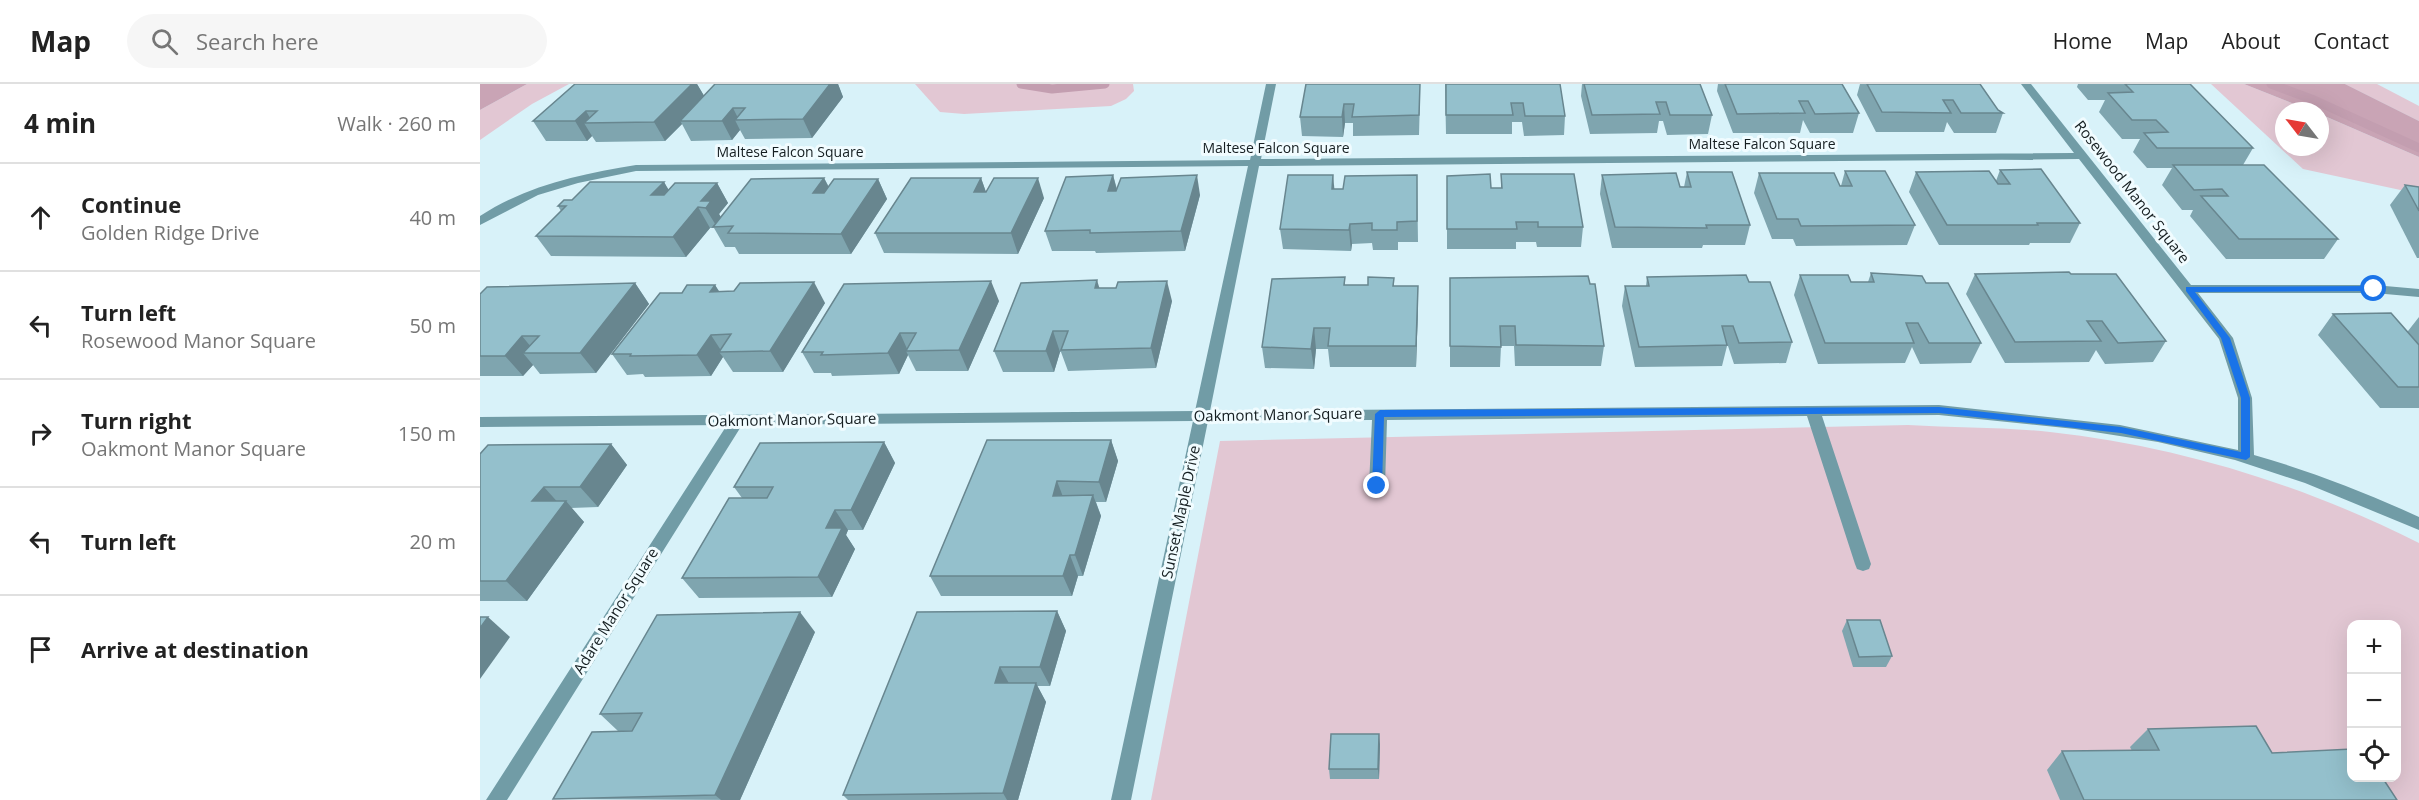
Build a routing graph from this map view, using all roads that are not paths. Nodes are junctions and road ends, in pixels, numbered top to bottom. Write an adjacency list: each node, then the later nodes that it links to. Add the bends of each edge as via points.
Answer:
1 (1271, 84): 4 (street, Sunset Maple Drive)
2 (2026, 84): 3 (street, Rosewood Manor Square)
3 (2083, 156): 4 (street, Maltese Falcon Square); 6 (street, Rosewood Manor Square)
4 (1253, 164): 5 (street, Maltese Falcon Square, via 636,168 594,174 543,190); 10 (street, Sunset Maple Drive)
5 (480, 221)
6 (2189, 289): 7 (street, via 2374,289); 13 (street, Rosewood Manor Square, via 2226,338 2246,398)
7 (2419, 293)
8 (1813, 411): 9 (street, Oakmont Manor Square); 13 (street, Oakmont Manor Square, via 1950,411 2121,430); 16 (street)
9 (1380, 414): 10 (street, Oakmont Manor Square); 14 (street)
10 (1201, 416): 11 (street, Oakmont Manor Square); 18 (street, Sunset Maple Drive)
11 (737, 421): 12 (street, Oakmont Manor Square); 17 (street, Adare Manor Square)
12 (480, 422)
13 (2246, 457): 15 (street, Oakmont Manor Square, via 2382,506)
14 (1377, 486)
15 (2419, 524)
16 (1863, 564)
17 (496, 800)
18 (1121, 800)

